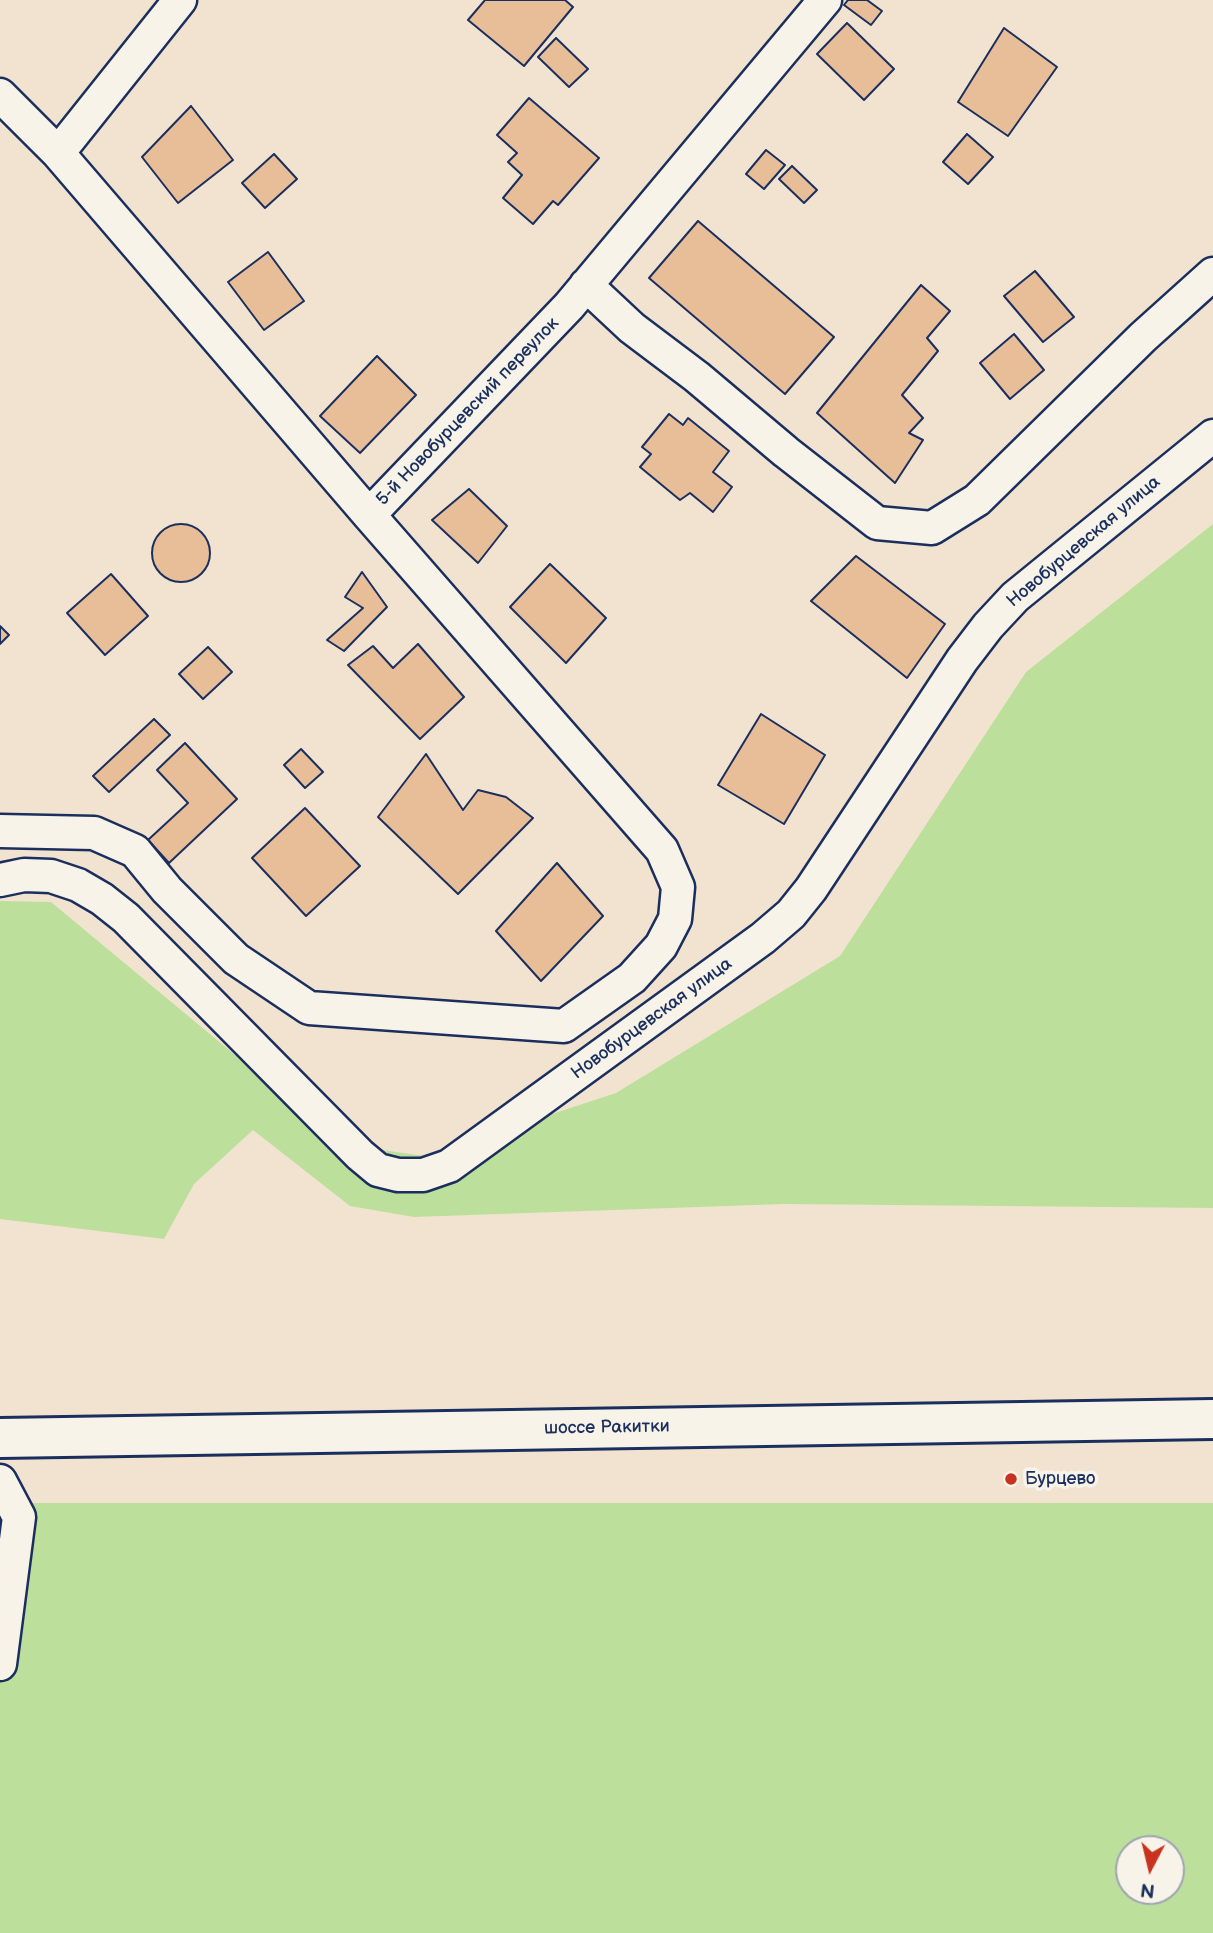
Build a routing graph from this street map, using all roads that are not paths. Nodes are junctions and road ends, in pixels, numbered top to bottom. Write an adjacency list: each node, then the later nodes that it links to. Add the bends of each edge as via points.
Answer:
1 (180, 0): 4 (street)
2 (825, 0): 6 (street, 5-й Новобурцевский переулок)
3 (0, 95): 4 (street)
4 (58, 153): 8 (street)
5 (1213, 274): 6 (street, via 977,500 932,528 877,523 632,328)
6 (586, 285): 8 (street, 5-й Новобурцевский переулок)
7 (1213, 436): 10 (street, Новобурцевская улица, via 1015,597 988,626 791,914 449,1167 423,1175 378,1170 102,899 51,876)
8 (369, 515): 9 (street, 5-й Новобурцевский переулок, via 662,850 678,887 675,919 661,946 632,978 564,1026 309,1008 236,958 167,890 135,851 94,833)
9 (0, 831)
10 (0, 880)
11 (1213, 1419): 12 (main road, шоссе Ракитки)
12 (0, 1438)
13 (0, 1481): 14 (street, via 19,1517)
14 (0, 1664)

